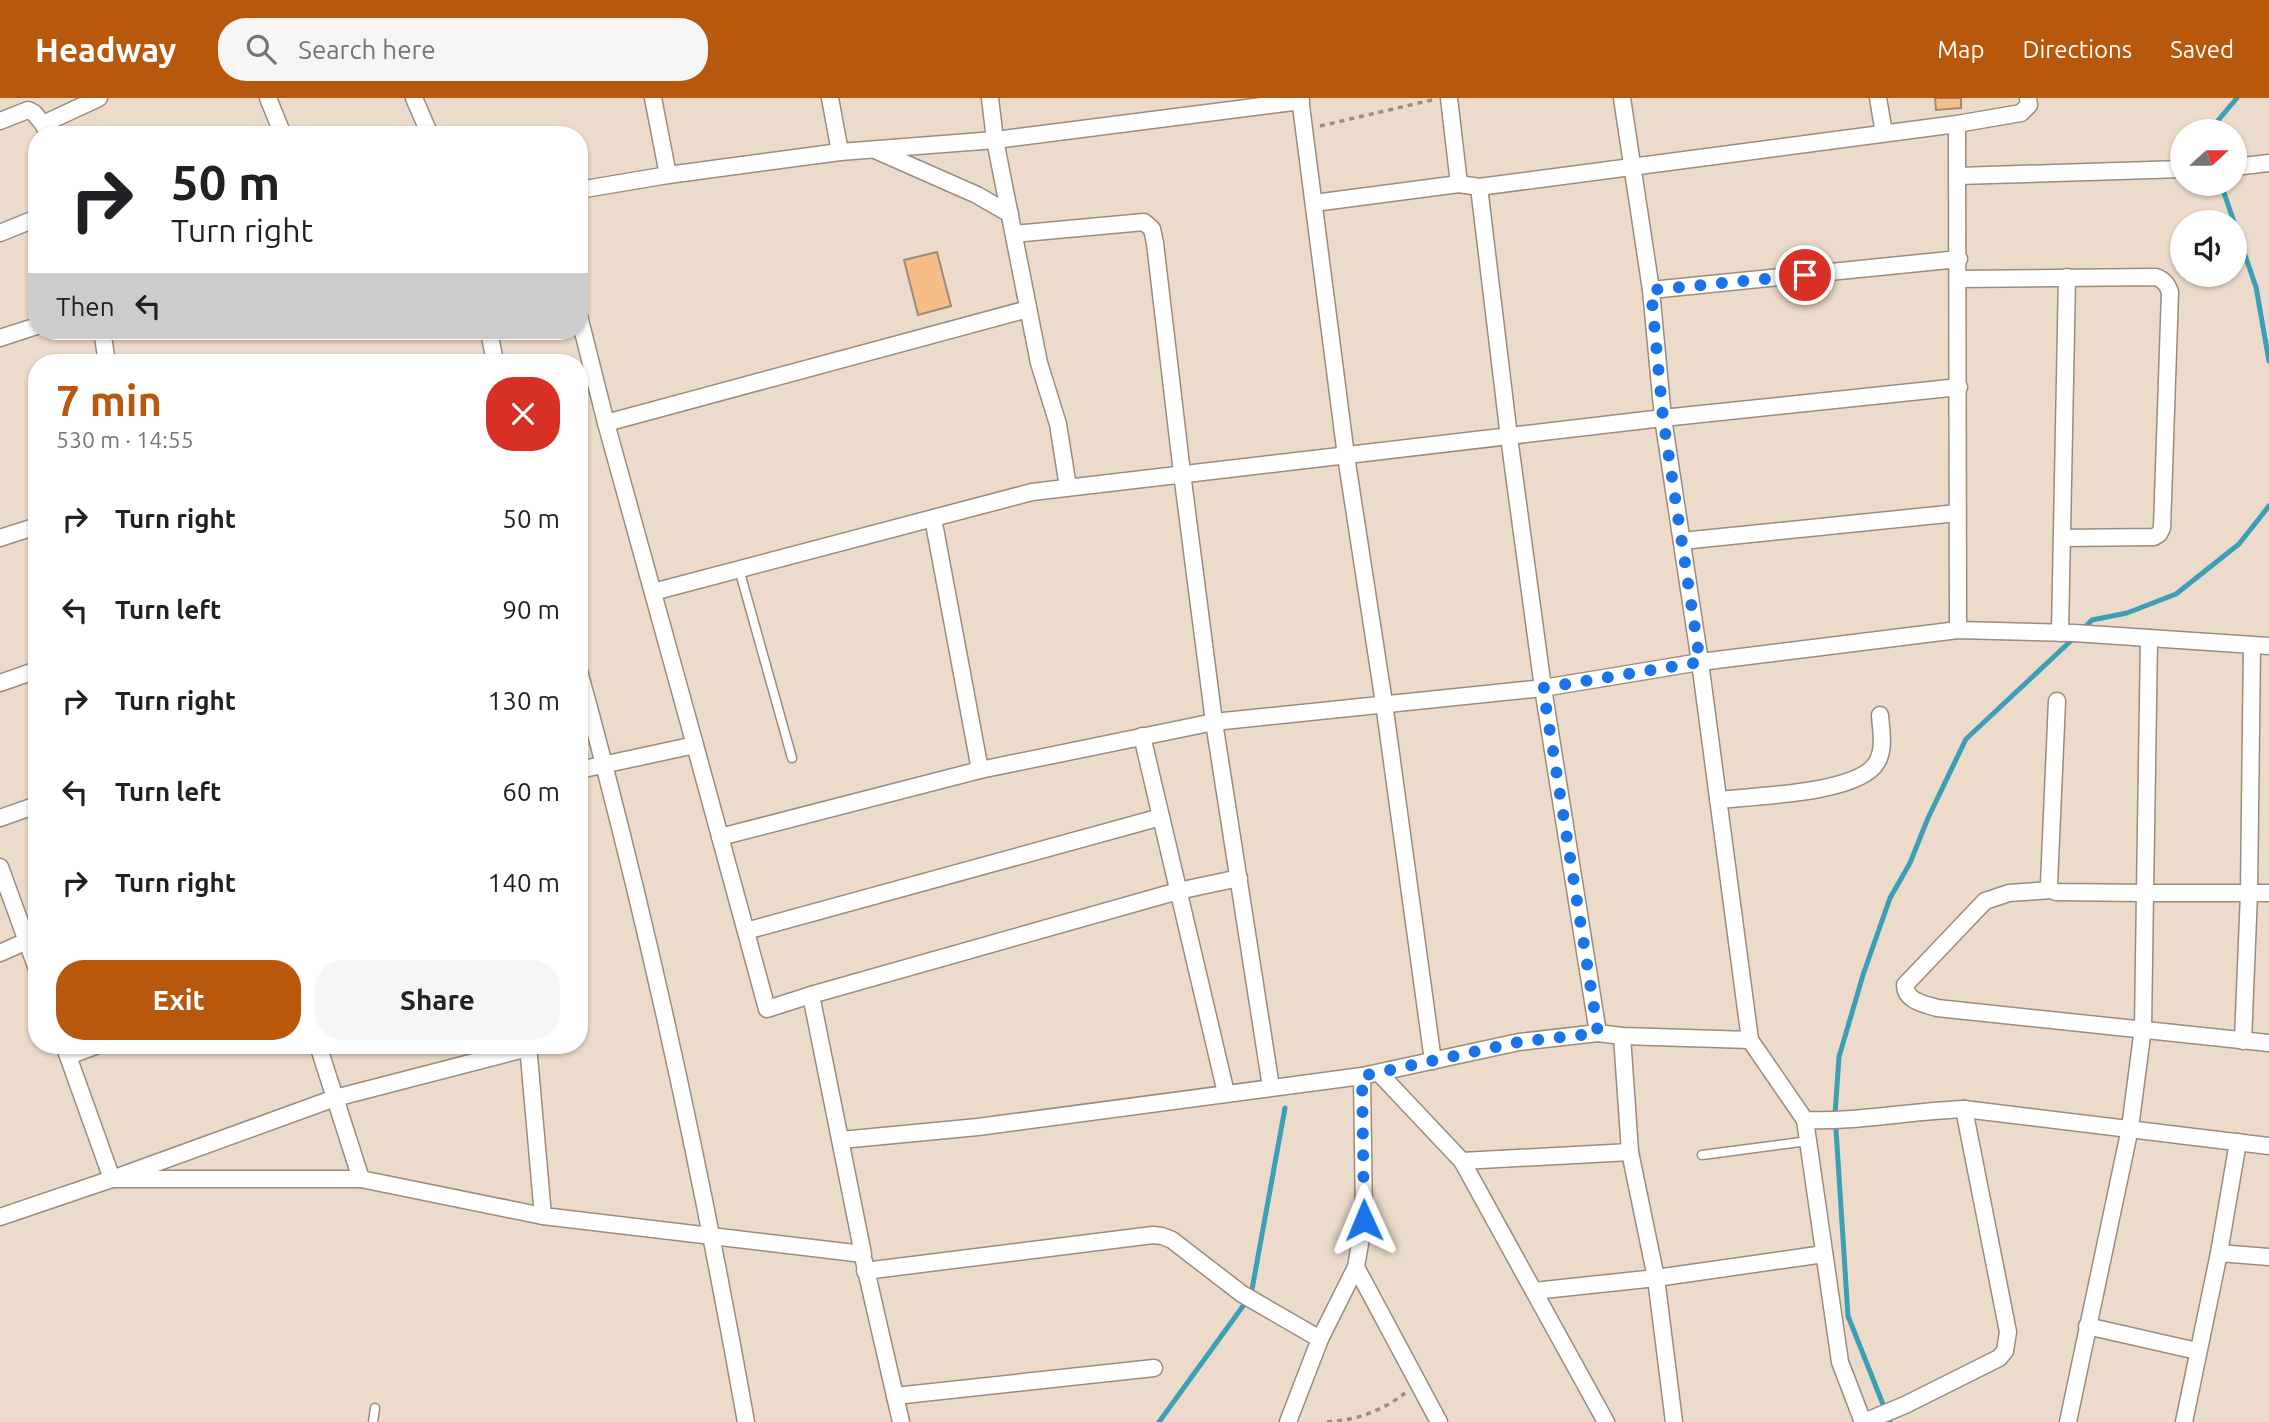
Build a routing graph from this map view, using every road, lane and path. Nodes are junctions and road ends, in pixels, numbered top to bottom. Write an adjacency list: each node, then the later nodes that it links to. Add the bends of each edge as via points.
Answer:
1 (99, 98): 16 (street)
2 (268, 98): 17 (street)
3 (414, 98): 18 (street)
4 (653, 98): 28 (street)
5 (830, 98): 23 (street)
6 (990, 98): 21 (street)
7 (1441, 98): 19 (path)
8 (1449, 98): 30 (street)
9 (1622, 98): 25 (street)
10 (1878, 98): 20 (street)
11 (2028, 98): 14 (street, via 2029,105 2021,113)
12 (1300, 100): 19 (street); 21 (street)
13 (0, 121): 15 (street, via 28,110)
14 (1957, 124): 20 (street); 29 (street)
15 (44, 126)
16 (51, 126)
17 (279, 126)
18 (426, 126)
19 (1304, 130): 33 (street)
20 (1884, 133): 25 (street)
21 (995, 140): 22 (street); 34 (street)
22 (873, 149): 23 (street); 34 (street)
23 (840, 152): 28 (street)
24 (2269, 163): 26 (street)
25 (1632, 165): 31 (street); 41 (street)
26 (2247, 166)
27 (2170, 169): 29 (street)
28 (668, 175): 32 (street)
29 (1958, 176): 38 (street)
30 (1459, 184): 31 (street); 33 (street)
31 (1479, 187): 49 (street)
32 (588, 188)
33 (1314, 203): 50 (street)
34 (1010, 214): 37 (street)
35 (28, 222): 36 (street)
36 (0, 233)
37 (1014, 234): 42 (street); 51 (street, via 1144,222 1152,229)
38 (1959, 259): 40 (street); 41 (street)
39 (2067, 277): 40 (street); 57 (street); 57 (street, via 2156,277 2170,292 2162,528 2154,537)
40 (1959, 279): 46 (street)
41 (1651, 290): 47 (street)
42 (1028, 310): 48 (street); 52 (street, via 1038,363 1058,424)
43 (28, 329): 44 (street)
44 (0, 338)
45 (585, 340): 48 (street)
46 (1959, 387): 47 (street); 53 (street)
47 (1663, 418): 49 (street); 58 (street)
48 (606, 423): 60 (street)
49 (1508, 437): 50 (street); 68 (street)
50 (1346, 456): 51 (street); 71 (street)
51 (1181, 473): 52 (street); 73 (street)
52 (1069, 487): 54 (street)
53 (1957, 513): 58 (street); 61 (street)
54 (933, 518): 59 (street); 79 (street)
55 (28, 529): 56 (street)
56 (0, 538)
57 (2062, 538): 62 (street)
58 (1682, 541): 65 (street)
59 (738, 569): 60 (street); 76 (lane)
60 (653, 592): 75 (street)
61 (1958, 630): 62 (street); 65 (street)
62 (2067, 633): 63 (street)
63 (2143, 638): 64 (street); 89 (street)
64 (2261, 646): 90 (street)
65 (1700, 662): 68 (street); 80 (street)
66 (28, 673): 67 (street)
67 (0, 683)
68 (1543, 688): 71 (street); 97 (street)
69 (2057, 702): 87 (street)
70 (588, 703): 77 (street)
71 (1384, 703): 73 (street); 106 (street)
72 (1880, 715): 80 (street, via 1882,750 1876,766 1861,776 1829,789)
73 (1214, 722): 74 (street); 86 (street)
74 (1142, 736): 79 (street); 82 (street)
75 (695, 746): 77 (street); 84 (street)
76 (792, 758)
77 (605, 763): 78 (street); 126 (street)
78 (588, 768)
79 (979, 770): 84 (street)
80 (1718, 800): 99 (street)
81 (28, 808): 83 (street)
82 (1161, 817): 88 (street); 92 (street)
83 (0, 818)
84 (720, 837): 92 (street)
85 (0, 867): 93 (street)
86 (1239, 878): 88 (street); 109 (street)
87 (2051, 890): 89 (street); 96 (street, via 2009,893 1985,901 1905,985 1908,996 1937,1008)
88 (1178, 891): 95 (street); 110 (street)
89 (2145, 893): 90 (street); 96 (street)
90 (2249, 893): 91 (street); 100 (street)
91 (2269, 893)
92 (746, 930): 95 (street, via 767,1009)
93 (27, 941): 94 (street)
94 (0, 953)
95 (811, 995): 115 (street)
96 (2143, 1028): 100 (street); 114 (street)
97 (1598, 1033): 98 (street); 106 (street, via 1519,1042)
98 (1622, 1036): 99 (street); 119 (street)
99 (1750, 1040): 113 (street)
100 (2243, 1041): 101 (street)
101 (2269, 1043)
102 (67, 1054): 122 (street)
103 (321, 1054): 111 (street)
104 (498, 1054): 111 (street)
105 (529, 1054): 124 (street)
106 (1433, 1061): 107 (street)
107 (1379, 1073): 108 (street); 121 (street)
108 (1362, 1076): 109 (street); 131 (street, via 1364,1220)
109 (1271, 1087): 110 (street)
110 (1226, 1093): 115 (street, via 978,1127)
111 (335, 1098): 122 (street); 123 (street)
112 (1964, 1109): 113 (street); 114 (street); 150 (street, via 2008,1332 2006,1351)
113 (1805, 1120): 116 (street)
114 (2130, 1128): 117 (street); 135 (street)
115 (841, 1140): 128 (street)
116 (1808, 1141): 120 (lane); 129 (street)
117 (2238, 1142): 118 (street); 127 (street)
118 (2269, 1146)
119 (1630, 1152): 121 (street); 133 (street)
120 (1702, 1155)
121 (1462, 1161): 134 (street)
122 (112, 1179): 123 (street); 125 (street)
123 (361, 1179): 124 (street)
124 (543, 1216): 126 (street)
125 (0, 1217)
126 (713, 1236): 128 (street); 143 (street)
127 (2220, 1253): 130 (street); 137 (street)
128 (863, 1254): 132 (street)
129 (1824, 1254): 133 (street); 150 (street, via 1840,1362)
130 (2269, 1257)
131 (1356, 1267): 136 (street); 139 (street)
132 (865, 1271): 136 (street, via 1162,1236 1257,1304); 140 (street)
133 (1656, 1278): 134 (street); 149 (street)
134 (1534, 1291): 148 (street)
135 (2087, 1326): 137 (street); 151 (street)
136 (1320, 1339): 145 (street)
137 (2197, 1351): 152 (street)
138 (1154, 1368): 140 (street)
139 (1418, 1382): 146 (path, via 1382,1409); 147 (street)
140 (895, 1396): 144 (street)
141 (375, 1408): 142 (lane)
142 (373, 1422)
143 (746, 1422)
144 (901, 1422)
145 (1288, 1422)
146 (1327, 1422)
147 (1439, 1422)
148 (1606, 1422)
149 (1674, 1422)
150 (1864, 1422)
151 (2068, 1422)
152 (2184, 1422)

